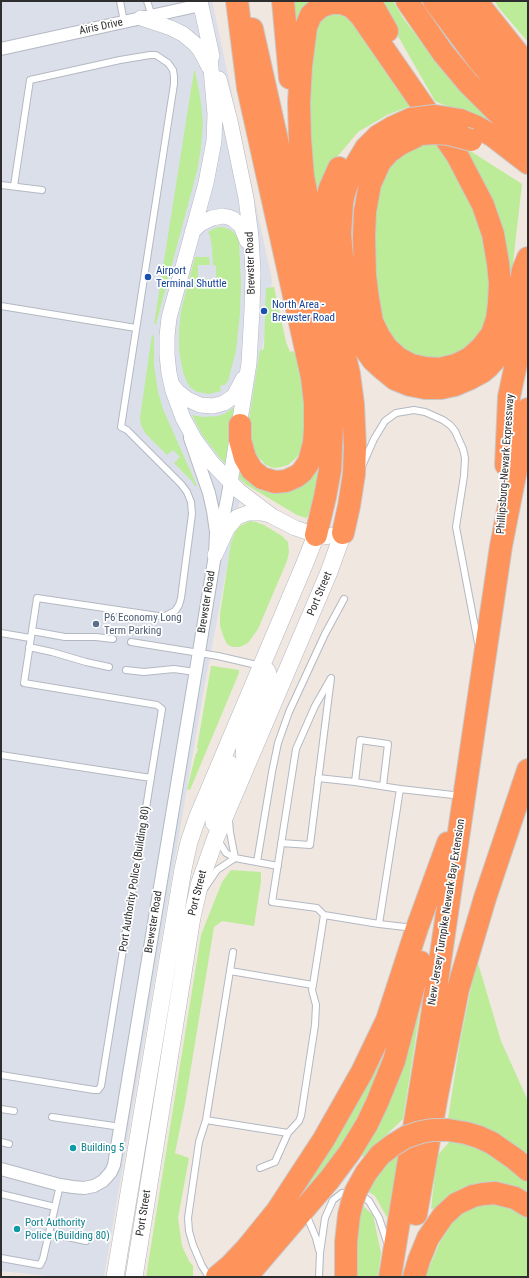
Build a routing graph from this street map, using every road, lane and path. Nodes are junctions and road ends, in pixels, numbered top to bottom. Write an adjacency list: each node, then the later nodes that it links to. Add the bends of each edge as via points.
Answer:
1 (120, 1): 16 (lane)
2 (147, 1): 15 (lane)
3 (223, 1): 35 (highway, via 241,98)
4 (237, 1): 35 (highway, via 248,88)
5 (246, 1): 31 (highway)
6 (268, 1): 31 (highway)
7 (284, 1): 26 (highway, via 294,120)
8 (370, 1): 23 (highway)
9 (408, 1): 20 (highway, via 443,53 468,83)
10 (434, 1): 20 (highway, via 471,50)
11 (456, 1): 20 (highway)
12 (476, 1): 20 (highway)
13 (482, 1): 20 (highway)
14 (200, 3): 15 (street, Airis Drive); 17 (street, Brewster Road)
15 (147, 17): 16 (street, Airis Drive); 19 (street, via 188,38 200,50)
16 (124, 22): 18 (street, Airis Drive)
17 (209, 46): 19 (street, Brewster Road); 33 (street, Brewster Road, via 226,107 243,185)
18 (1, 49)
19 (212, 74): 32 (street, Brewster Road, via 215,114 212,155)
20 (522, 92): 22 (highway)
21 (416, 126): 23 (highway, bridge, via 435,133 449,134); 23 (highway, via 384,156 376,168 366,202 364,250 369,306 372,322 379,336 398,358 411,365 425,368 448,368 476,353 492,334 498,311 497,253); 24 (highway, bridge, via 427,116 460,120 477,127); 34 (highway, via 400,141 382,152 366,169 359,186 353,214 352,294 358,331 363,346 373,360 402,382 417,387 448,387 476,376 488,367 502,349 513,323 523,270); 36 (highway, via 389,126 364,138 350,152 334,178 327,196 323,223)
22 (528, 141)
23 (464, 147): 24 (highway); 26 (highway, via 361,16 352,7 342,3 331,3 320,7 312,15 305,34 299,103)
24 (507, 154): 25 (highway); 27 (highway)
25 (528, 163)
26 (303, 176): 36 (highway)
27 (528, 178)
28 (1, 185): 29 (lane)
29 (14, 186): 30 (lane); 39 (lane, via 30,80 150,55 156,55 168,63 173,70 174,84)
30 (42, 190)
31 (297, 230): 50 (highway, via 323,347 331,403 330,470)
32 (192, 233): 33 (street, via 200,224 212,218 223,216 233,219 241,226); 41 (street, Brewster Road, via 168,327 167,355)
33 (252, 256): 40 (street, Brewster Road)
34 (528, 258)
35 (291, 281): 44 (highway, via 314,390 315,436 311,456 302,472 286,481 275,482 262,478 252,470 245,458 240,440)
36 (332, 302): 47 (highway, via 349,374 353,404 355,447)
37 (1, 306): 39 (lane)
38 (528, 306): 51 (highway, Phillipsburg-Newark Expressway, via 509,397)
39 (136, 328): 55 (lane, via 121,427 181,484 191,502 192,514 179,605 170,614 158,616 37,598)
40 (249, 363): 41 (street, via 234,396 218,405 193,403 181,396); 44 (street, Brewster Road)
41 (171, 382): 43 (street, Brewster Road)
42 (528, 410): 51 (highway)
43 (183, 418): 46 (street, Brewster Road, via 202,451); 52 (street, Brewster Road, via 211,502 215,527)
44 (240, 426): 46 (street, Brewster Road)
45 (528, 474): 51 (highway, Phillipsburg-Newark Expressway)
46 (230, 483): 48 (street, Brewster Road); 52 (street, Brewster Road)
47 (352, 490): 49 (highway); 63 (lane, via 374,439 390,417 405,411 425,412 443,420 455,431 465,458 456,527)
48 (272, 516): 50 (street, Brewster Road); 52 (street, via 248,513 237,517 227,529)
49 (342, 533): 50 (street, Brewster Road, via 330,536); 67 (main road, Port Street, via 329,572)
50 (316, 535): 60 (main road, Port Street)
51 (501, 546): 63 (highway, New Jersey Turnpike Newark Bay Extension)
52 (215, 555): 59 (street, Brewster Road)
53 (344, 599): 79 (lane, via 325,634 278,743)
54 (1, 633): 55 (lane)
55 (31, 634): 56 (lane); 58 (lane)
56 (113, 639)
57 (131, 642): 59 (lane)
58 (29, 648): 61 (lane); 69 (lane, Port Authority Police (Building 80), via 24,683 159,706 162,711)
59 (198, 654): 60 (lane); 64 (street, Brewster Road)
60 (261, 666): 65 (main road, Port Street); 67 (main road, via 267,671 269,678 244,738)
61 (109, 667)
62 (126, 670): 64 (lane, via 144,672 174,669)
63 (483, 670): 74 (highway, New Jersey Turnpike Newark Bay Extension)
64 (196, 672): 93 (street, Brewster Road)
65 (230, 739): 76 (main road, via 231,760 214,815); 111 (main road, Port Street, via 195,822 184,862)
66 (1, 755): 69 (lane)
67 (245, 769): 75 (main road, Port Street)
68 (528, 770): 109 (highway, New Jersey Turnpike Newark Bay Extension, via 485,898 458,990 437,1095)
69 (151, 778): 88 (lane, Port Authority Police (Building 80), via 100,1088 94,1090)
70 (318, 778): 71 (lane); 77 (lane, via 310,845); 77 (lane, via 331,678 296,749)
71 (355, 782): 72 (lane); 72 (lane, via 360,740 388,744)
72 (383, 786): 73 (lane)
73 (400, 789): 74 (lane); 83 (lane)
74 (465, 797): 84 (highway); 104 (highway, via 400,1040 386,1082 356,1143); 109 (highway, New Jersey Turnpike Newark Bay Extension)
75 (228, 809): 76 (main road, Port Street); 78 (lane)
76 (216, 837): 78 (lane, via 226,853); 81 (main road, Port Street)
77 (281, 843): 80 (lane)
78 (235, 858): 79 (lane); 81 (lane, via 218,870)
79 (257, 862): 80 (lane)
80 (278, 866): 82 (lane, via 272,902 317,908)
81 (195, 903): 110 (main road, Port Street)
82 (324, 915): 83 (lane); 87 (lane)
83 (379, 924): 84 (lane)
84 (417, 928): 113 (highway, via 390,1012 338,1116 274,1215 242,1254)
85 (233, 952): 86 (lane)
86 (230, 971): 87 (lane); 92 (lane)
87 (313, 985): 94 (lane, via 316,1018 301,1116)
88 (1, 1075)
89 (1, 1109): 90 (lane)
90 (14, 1111)
91 (52, 1117): 93 (lane)
92 (206, 1120): 94 (lane); 112 (lane, via 199,1142 188,1218 193,1246)
93 (121, 1127): 100 (street, Brewster Road, via 114,1165 107,1177 89,1187)
94 (288, 1133): 97 (lane, via 275,1162)
95 (1, 1142): 96 (lane)
96 (9, 1144)
97 (260, 1168)
98 (1, 1169): 100 (street, Brewster Road)
99 (528, 1170): 116 (highway, bridge, via 492,1143 454,1130 421,1132 398,1142 375,1161 358,1186 346,1235)
100 (60, 1185): 102 (lane)
101 (1, 1194): 102 (lane)
102 (55, 1206): 105 (lane)
103 (528, 1206): 117 (highway, via 515,1198 495,1193 473,1196 456,1204 443,1216 428,1238)
104 (297, 1218): 107 (lane, via 316,1238); 114 (highway)
105 (49, 1233): 106 (lane); 108 (lane, via 40,1265)
106 (86, 1241)
107 (320, 1253): 109 (lane, via 325,1218 330,1205 342,1193 352,1192 365,1198 376,1212); 115 (lane)
108 (1, 1258)
109 (396, 1272)
110 (134, 1273)
111 (115, 1277)
112 (209, 1277)
113 (217, 1277)
114 (246, 1277)
115 (319, 1277)
116 (346, 1277)
117 (414, 1277)

